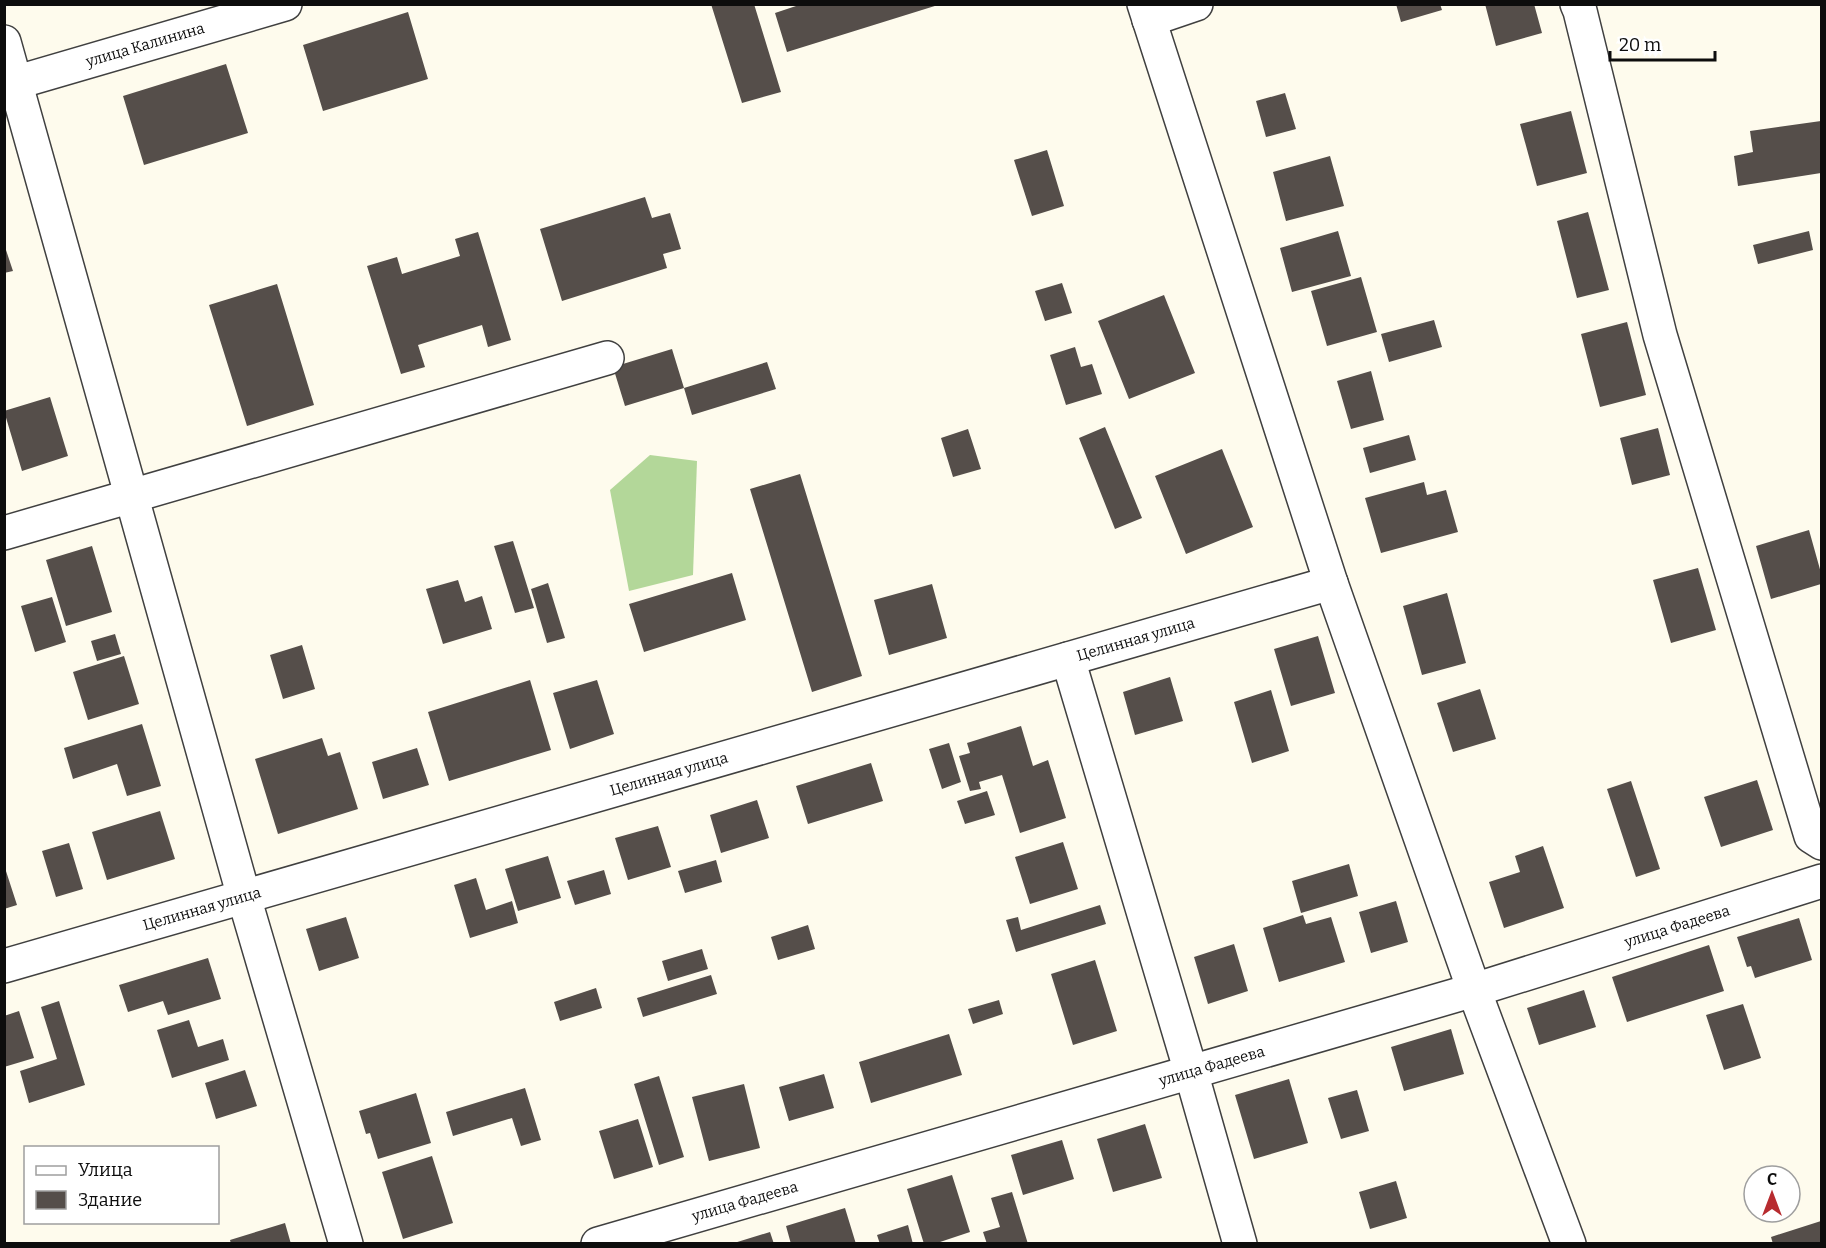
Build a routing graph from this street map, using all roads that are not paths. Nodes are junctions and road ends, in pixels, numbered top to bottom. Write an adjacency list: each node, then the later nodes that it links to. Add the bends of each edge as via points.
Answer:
1 (285, 4): 6 (street, улица Калинина)
2 (1196, 4): 4 (street)
3 (1577, 4): 12 (street, via 1660,335 1811,836)
4 (1147, 12): 10 (street)
5 (4, 42): 6 (street)
6 (10, 84): 8 (street)
7 (607, 358): 8 (street)
8 (132, 497): 9 (street); 14 (street)
9 (4, 533)
10 (1331, 583): 11 (street, Целинная улица); 16 (street)
11 (1068, 659): 14 (street, Целинная улица); 17 (street)
12 (1821, 843)
13 (1821, 881): 16 (street, улица Фадеева)
14 (244, 897): 15 (street, Целинная улица); 18 (street)
15 (4, 966)
16 (1474, 990): 17 (street, улица Фадеева); 21 (street)
17 (1191, 1072): 19 (street, улица Фадеева); 20 (street)
18 (346, 1244)
19 (598, 1244)
20 (1240, 1244)
21 (1569, 1244)

